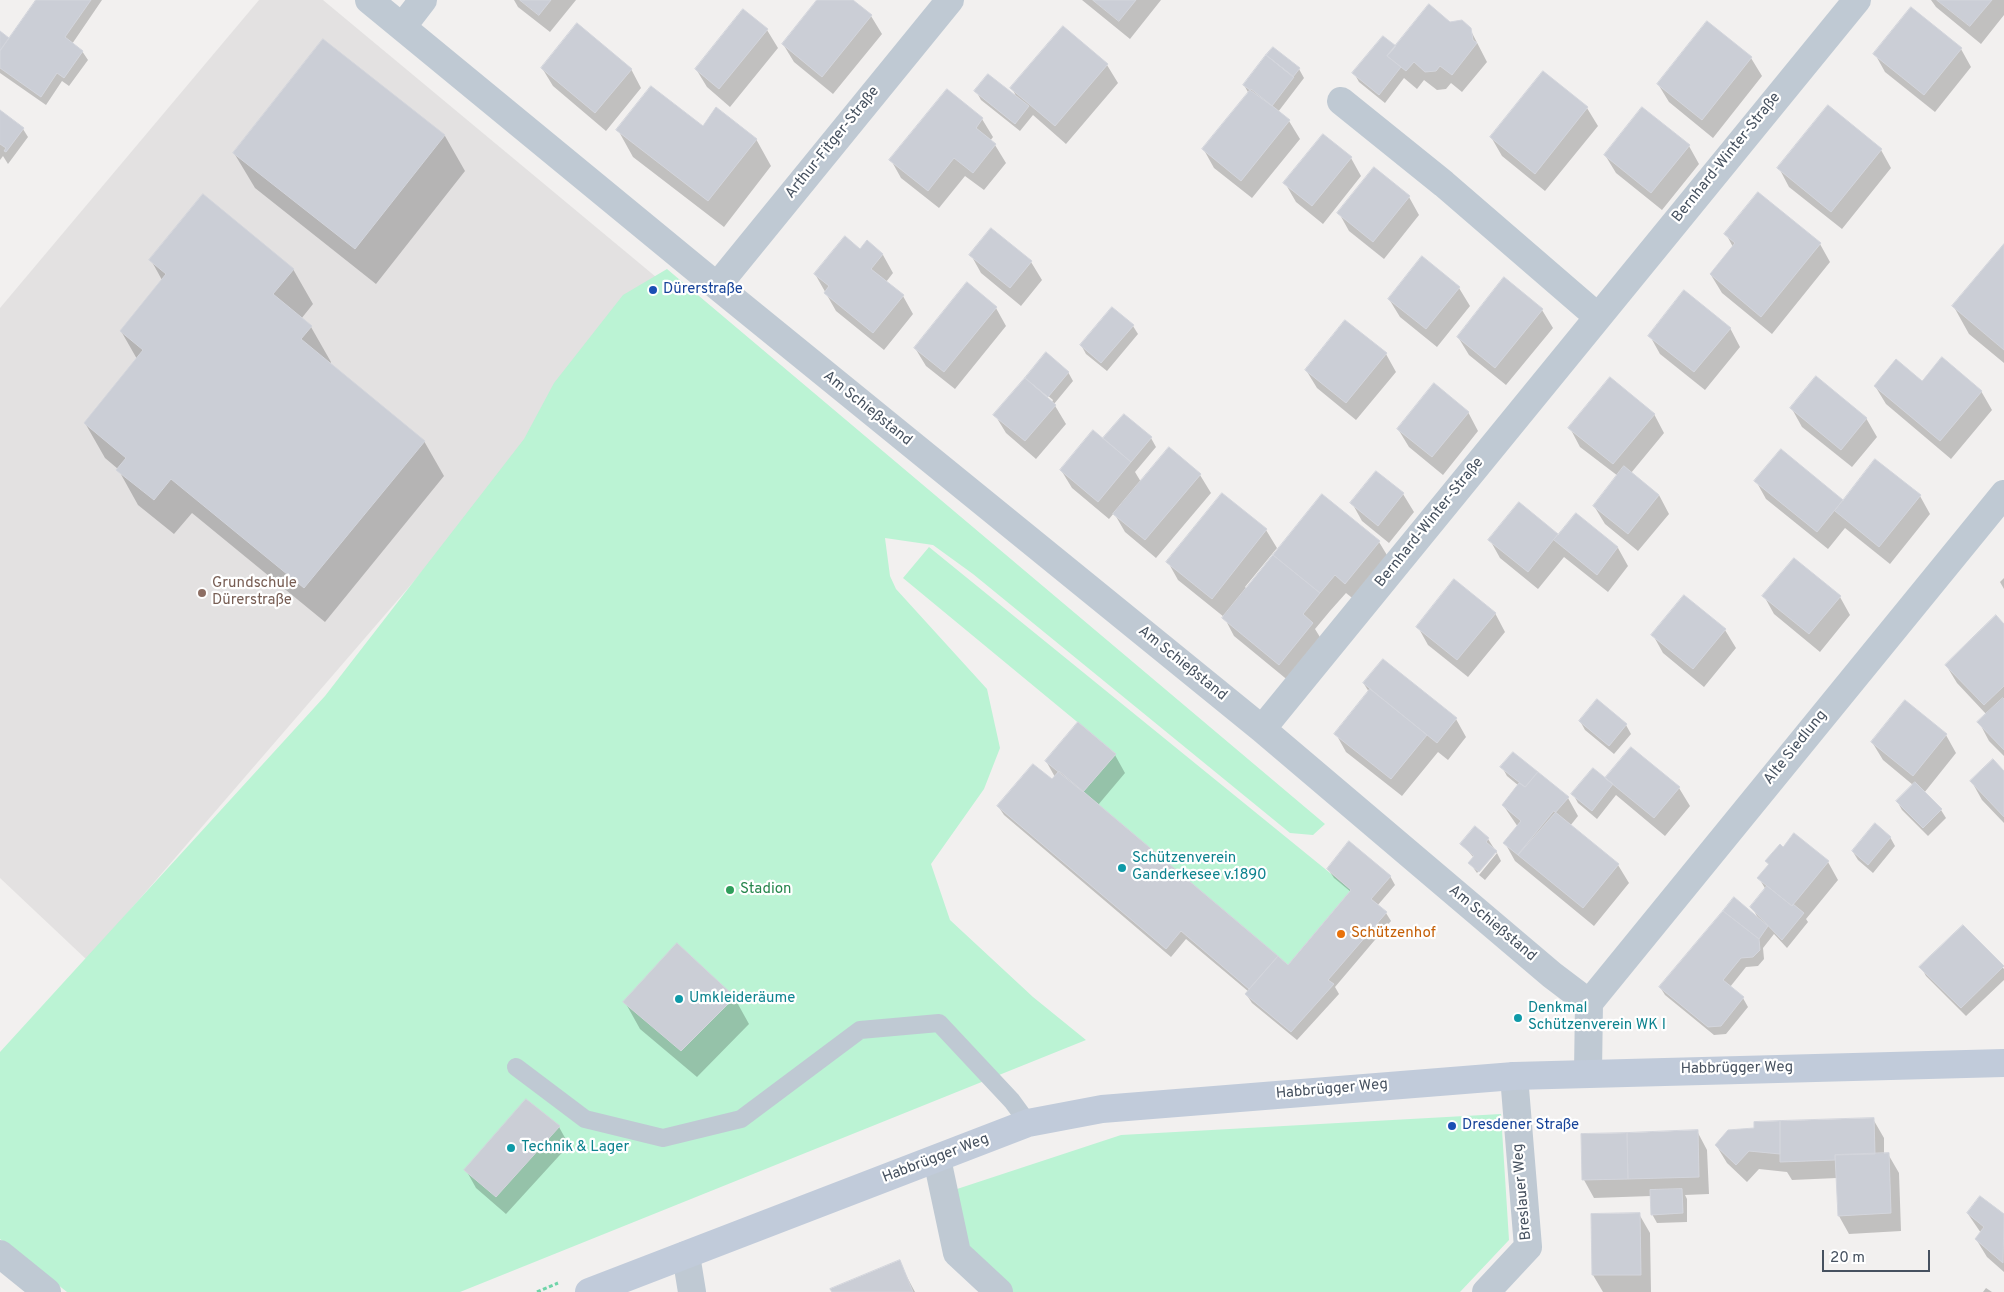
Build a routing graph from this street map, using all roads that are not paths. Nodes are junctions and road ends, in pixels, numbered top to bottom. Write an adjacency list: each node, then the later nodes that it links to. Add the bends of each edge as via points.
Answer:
1 (369, 0): 5 (street)
2 (423, 0): 5 (street)
3 (950, 0): 7 (street, Arthur-Fitger-Straße)
4 (1857, 0): 8 (street, Bernhard-Winter-Straße)
5 (403, 26): 7 (street)
6 (1341, 101): 8 (street, via 1444,184)
7 (716, 286): 10 (street, Am Schießstand)
8 (1598, 317): 10 (street, Bernhard-Winter-Straße)
9 (2004, 494): 11 (street, Alte Siedlung)
10 (1262, 729): 11 (street, Am Schießstand)
11 (1589, 1003): 14 (street)
12 (2004, 1063): 14 (street, Habbrügger Weg)
13 (516, 1067): 16 (lane, via 585,1119 663,1138 741,1119 860,1030 939,1023 1012,1101)
14 (1588, 1072): 15 (street, Habbrügger Weg)
15 (1514, 1076): 16 (street, Habbrügger Weg, via 1102,1110); 24 (street, Breslauer Weg, via 1528,1248)
16 (1028, 1123): 17 (street, Habbrügger Weg)
17 (937, 1159): 19 (street, Habbrügger Weg); 23 (street, via 957,1253)
18 (0, 1254): 20 (street)
19 (686, 1255): 21 (street, Habbrügger Weg); 22 (street)
20 (47, 1292)
21 (589, 1292)
22 (692, 1292)
23 (999, 1292)
24 (1486, 1292)

